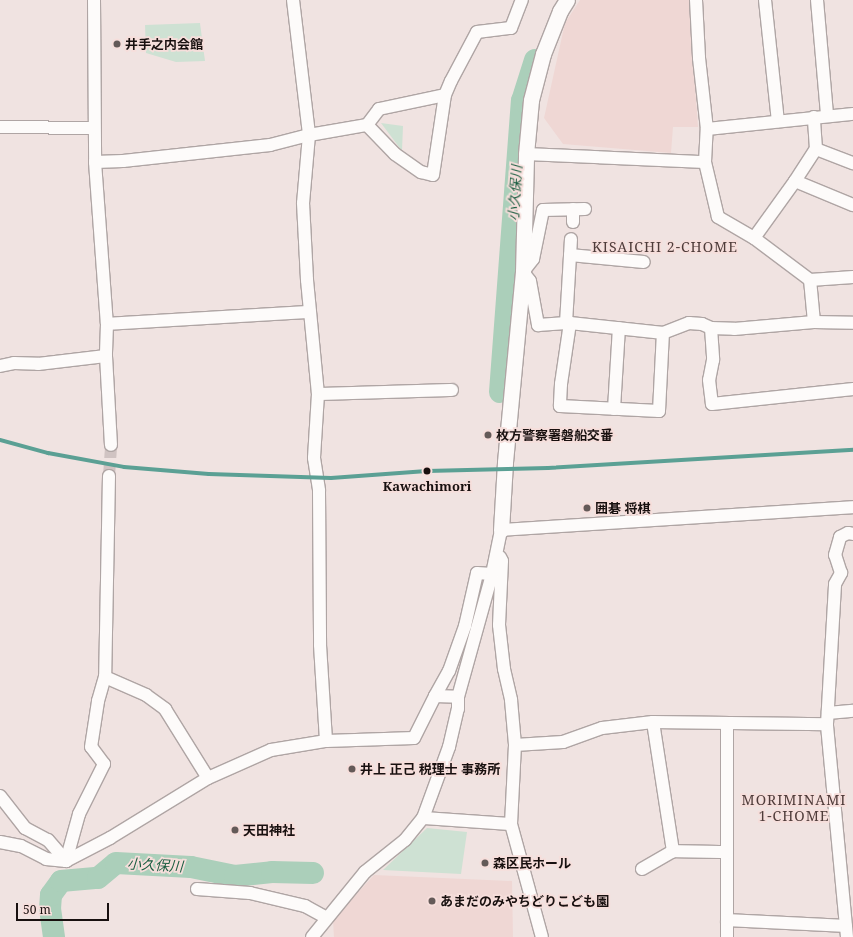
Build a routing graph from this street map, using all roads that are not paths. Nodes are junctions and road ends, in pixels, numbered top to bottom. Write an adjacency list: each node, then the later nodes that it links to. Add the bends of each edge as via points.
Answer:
1 (94, 0): 15 (street)
2 (293, 0): 17 (street)
3 (522, 0): 8 (street, via 511,28 477,32)
4 (567, 0): 19 (street, via 543,54 531,100)
5 (696, 0): 16 (street)
6 (765, 0): 12 (street)
7 (817, 0): 10 (street)
8 (445, 95): 13 (street, via 379,109); 13 (street, via 433,175 421,172 395,154)
9 (853, 114): 10 (street)
10 (827, 116): 11 (street)
11 (814, 117): 12 (street); 18 (street)
12 (778, 121): 16 (street)
13 (367, 125): 17 (street)
14 (0, 127): 15 (street)
15 (94, 128): 20 (street)
16 (707, 129): 21 (street)
17 (309, 135): 20 (street, via 270,145); 33 (street, via 303,203)
18 (816, 149): 22 (street); 23 (street)
19 (526, 154): 21 (street); 30 (street)
20 (95, 162): 37 (street)
21 (705, 162): 26 (street, via 718,217)
22 (853, 162)
23 (795, 181): 24 (street); 26 (street)
24 (853, 205)
25 (573, 222): 30 (street, via 579,209 543,210 533,259)
26 (754, 238): 32 (street)
27 (571, 239): 28 (street)
28 (570, 256): 29 (street); 35 (street)
29 (644, 262)
30 (523, 272): 35 (street, via 530,281 538,325); 50 (street)
31 (853, 277): 32 (street)
32 (810, 280): 34 (street)
33 (310, 312): 37 (street); 45 (street)
34 (814, 322): 36 (street); 39 (street, via 734,329)
35 (568, 323): 38 (street); 46 (street, via 560,406)
36 (853, 323)
37 (107, 324): 41 (street)
38 (619, 328): 40 (street); 46 (street)
39 (711, 328): 40 (street, via 689,323); 43 (street, via 713,360 709,380 712,404)
40 (663, 333): 46 (street, via 659,411)
41 (106, 356): 42 (street); 47 (street)
42 (0, 366)
43 (853, 389)
44 (452, 390): 45 (street)
45 (318, 394): 62 (street, via 314,458 319,491 320,645)
46 (614, 409)
47 (111, 445)
48 (109, 476): 55 (street)
49 (853, 507): 50 (street)
50 (501, 530): 52 (street)
51 (853, 534): 53 (street, via 848,533 840,537 835,555)
52 (497, 551): 54 (street); 63 (street, via 502,561 499,625 504,669 511,700)
53 (847, 573): 59 (street, via 835,584)
54 (492, 574): 56 (street, via 477,573 465,626 449,671); 57 (street)
55 (105, 677): 64 (street, via 146,695 165,709); 71 (street, via 98,701 91,747 104,764 79,814)
56 (435, 696): 57 (street); 62 (street, via 414,738)
57 (458, 698): 66 (street, via 458,710 449,747)
58 (853, 712): 59 (street)
59 (827, 719): 61 (street); 76 (street)
60 (653, 722): 61 (street); 63 (street, via 602,728 563,742); 69 (street)
61 (727, 724): 70 (street)
62 (326, 741): 64 (street, via 271,750)
63 (514, 745): 67 (street)
64 (208, 778): 71 (street, via 110,838)
65 (0, 796): 71 (street, via 26,828 48,840)
66 (423, 818): 67 (street); 74 (street, via 405,840 365,872)
67 (511, 824): 78 (street)
68 (0, 842): 71 (street, via 21,846 46,859)
69 (672, 851): 70 (street); 72 (street)
70 (727, 852): 75 (street)
71 (66, 860)
72 (642, 868)
73 (197, 889): 74 (street, via 250,894 305,906)
74 (326, 918): 77 (street)
75 (727, 920): 76 (street); 79 (street)
76 (847, 932)
77 (317, 935)
78 (542, 937)
79 (727, 937)

